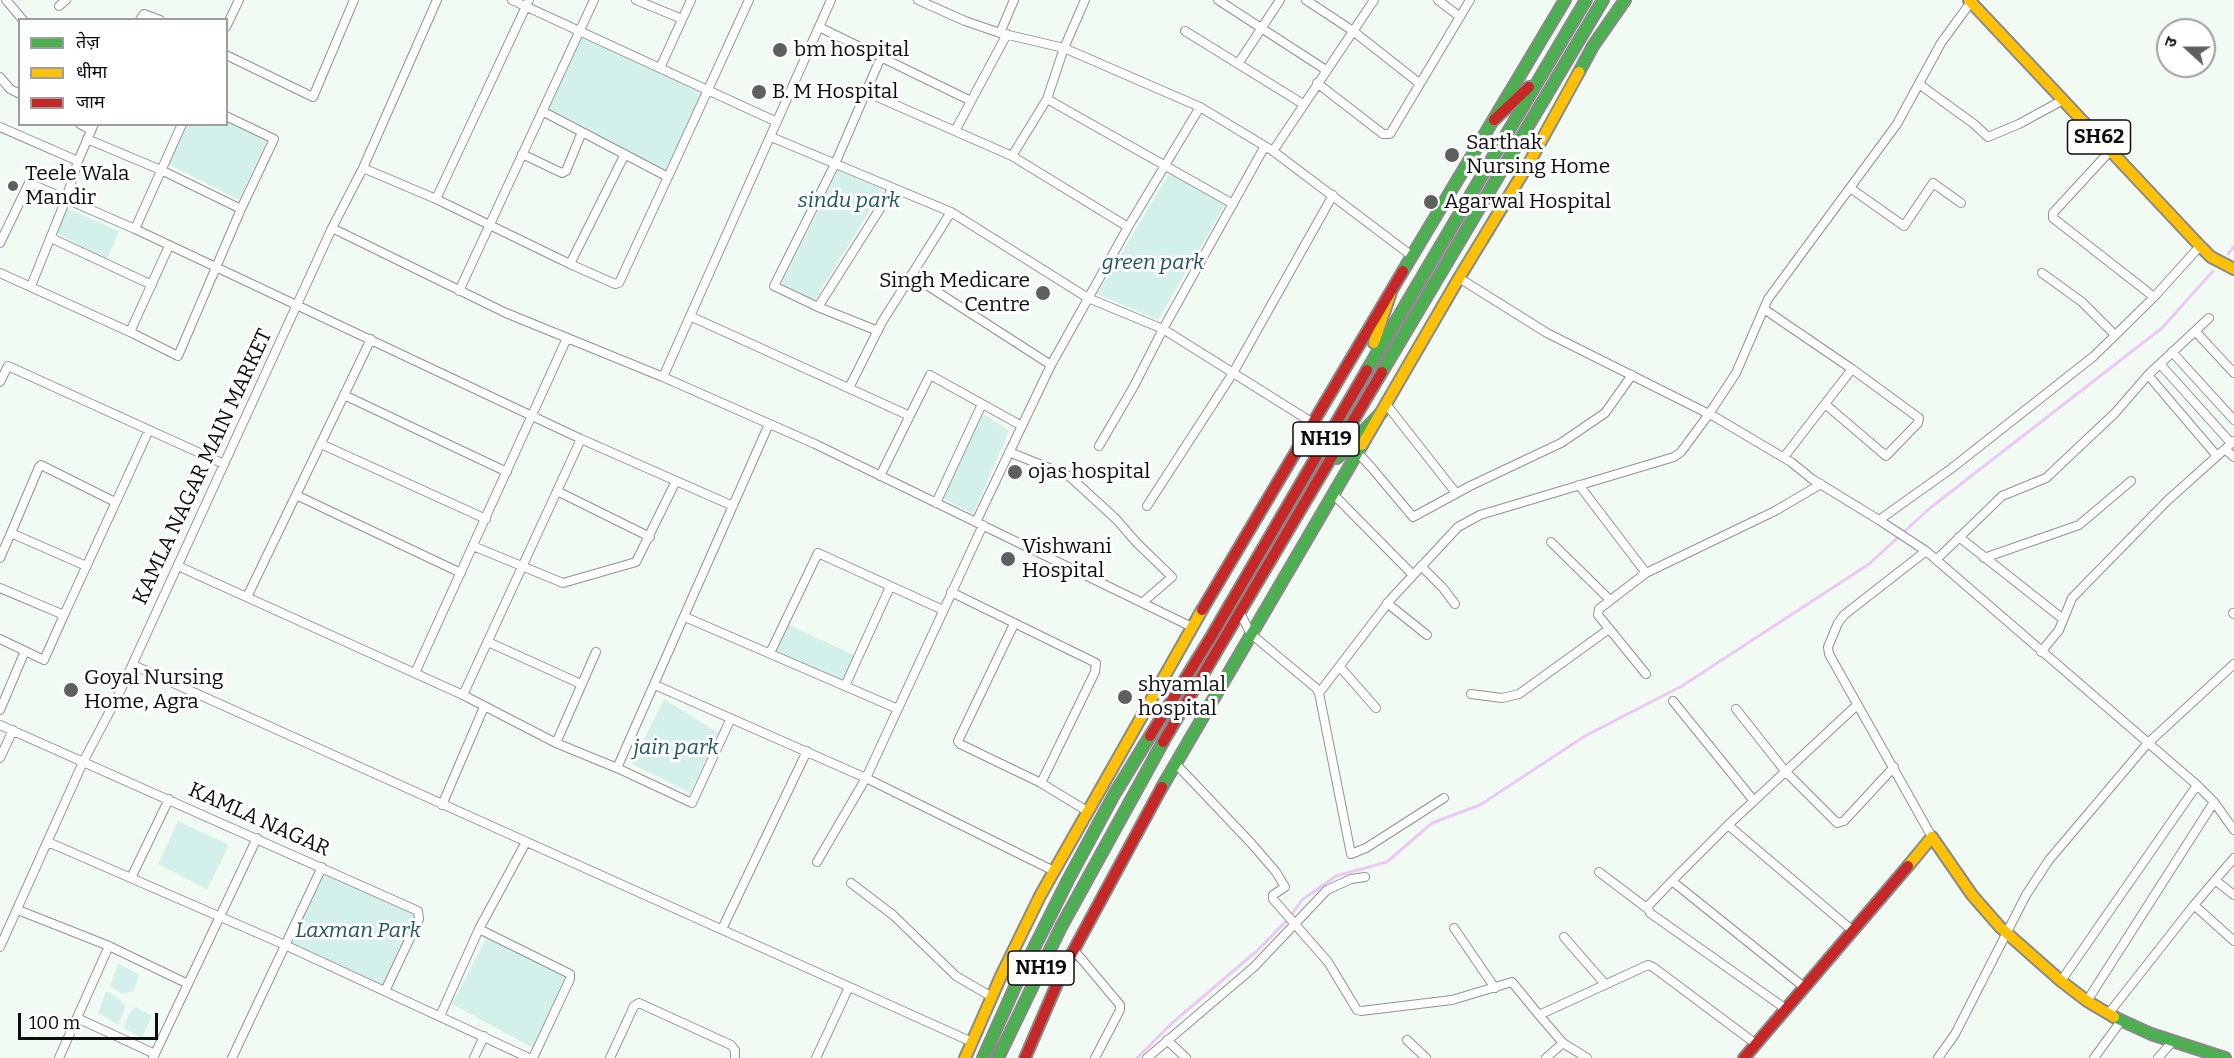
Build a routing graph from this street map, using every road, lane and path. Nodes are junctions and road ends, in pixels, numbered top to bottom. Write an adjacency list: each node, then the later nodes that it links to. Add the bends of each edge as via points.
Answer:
1 (6, 0): 28 (street)
2 (66, 0): 27 (street)
3 (239, 0): 33 (street)
4 (354, 0): 41 (street, via 313,97)
5 (436, 0): 79 (street, KAMLA NAGAR MAIN MARKET)
6 (512, 0): 26 (street)
7 (594, 0): 36 (street)
8 (636, 0): 32 (street)
9 (691, 0): 32 (street)
10 (749, 0): 51 (street)
11 (831, 0): 34 (street)
12 (918, 0): 39 (street)
13 (1014, 0): 39 (street)
14 (1085, 0): 40 (street)
15 (1218, 0): 35 (street)
16 (1280, 0): 35 (street)
17 (1306, 0): 38 (street)
18 (1374, 0): 38 (street)
19 (1438, 0): 31 (street)
20 (1470, 0): 31 (street)
21 (1565, 0): 61 (main road)
22 (1586, 0): 46 (main road, NH19)
23 (1603, 0): 161 (main road, NH19)
24 (1625, 0): 106 (main road, via 1593,46 1529,163)
25 (1970, 1): 50 (street); 55 (main road, SH62)
26 (528, 3): 36 (street); 86 (street)
27 (59, 6)
28 (22, 18)
29 (141, 18): 30 (street, via 144,14)
30 (155, 18)
31 (1460, 18): 49 (street)
32 (682, 19): 44 (street)
33 (228, 23)
34 (819, 27): 42 (street); 62 (street)
35 (1262, 28): 43 (street); 45 (street)
36 (579, 31): 44 (street); 59 (street)
37 (1185, 31): 43 (street)
38 (1353, 31): 45 (street); 49 (street)
39 (1003, 33): 40 (street); 56 (street)
40 (1064, 48): 54 (street); 58 (street)
41 (228, 56)
42 (881, 57): 52 (street); 56 (street)
43 (1238, 64): 57 (street)
44 (660, 68): 51 (street)
45 (1326, 70): 48 (street)
46 (1542, 75): 61 (main road); 135 (main road, NH19)
47 (0, 77): 53 (street)
48 (1317, 83): 49 (street, via 1387,136); 57 (street)
49 (1419, 83)
50 (1919, 84): 55 (street, via 1989,137); 83 (street, via 1897,124)
51 (707, 90): 62 (street); 81 (street)
52 (866, 92): 66 (street); 77 (street)
53 (18, 93)
54 (1047, 99): 75 (street); 78 (street)
55 (2063, 100): 71 (main road, SH62)
56 (971, 101): 66 (street)
57 (1303, 104): 72 (street)
58 (1200, 107): 70 (street); 78 (street)
59 (542, 111): 67 (street); 73 (street)
60 (228, 117): 89 (street, via 274,139)
61 (1494, 120): 99 (main road)
62 (777, 122): 68 (street)
63 (181, 126): 80 (street)
64 (93, 127): 69 (street)
65 (0, 128): 76 (street)
66 (955, 131): 75 (street)
67 (582, 132): 73 (street, via 562,173); 74 (street)
68 (771, 137): 77 (street); 116 (street)
69 (87, 139): 76 (street); 80 (street)
70 (1265, 146): 72 (street); 88 (street)
71 (2111, 150): 98 (main road, SH62); 111 (street, via 2052,216)
72 (1273, 151): 84 (street)
73 (522, 154): 91 (street)
74 (625, 154): 81 (street); 100 (street)
75 (1012, 156): 92 (street)
76 (78, 161): 85 (street)
77 (834, 164): 82 (street); 114 (street, via 774,284)
78 (1166, 165): 88 (street); 92 (street)
79 (363, 168): 86 (street); 93 (street, KAMLA NAGAR MAIN MARKET)
80 (161, 170): 89 (street); 94 (street)
81 (669, 177): 100 (street, via 619,283)
82 (893, 188): 90 (street); 114 (street)
83 (1850, 188): 87 (street, via 1904,226 1933,183); 115 (street)
84 (1333, 195): 99 (street); 130 (street)
85 (66, 199): 94 (street); 95 (street); 96 (street, via 29,183)
86 (436, 199): 91 (street)
87 (1961, 203)
88 (1233, 204): 118 (street)
89 (241, 209): 101 (street)
90 (951, 213): 105 (street); 112 (street)
91 (489, 225): 100 (street); 109 (street)
92 (1128, 227): 112 (street)
93 (332, 228): 109 (street); 113 (street, KAMLA NAGAR MAIN MARKET)
94 (135, 229): 97 (street)
95 (51, 238): 107 (street); 108 (street)
96 (0, 243)
97 (169, 246): 101 (street); 107 (street)
98 (2200, 246): 102 (main road, SH62); 111 (street)
99 (1412, 256): 110 (main road)
100 (570, 264)
101 (215, 268): 113 (street); 121 (street, via 177,356)
102 (2234, 269)
103 (0, 273): 108 (street)
104 (2042, 273): 122 (street, via 2082,302)
105 (911, 275): 119 (street); 128 (street)
106 (1459, 278): 132 (street, via 1547,333); 141 (main road)
107 (152, 285): 121 (street)
108 (31, 286): 121 (street)
109 (459, 291): 123 (street)
110 (1391, 292): 135 (main road); 146 (main road)
111 (2154, 297): 122 (street)
112 (1088, 298): 118 (street); 128 (street)
113 (296, 306): 124 (street); 159 (street, KAMLA NAGAR MAIN MARKET)
114 (818, 307): 119 (street)
115 (1764, 309): 129 (street); 142 (street, via 1736,373)
116 (692, 316): 134 (street); 137 (street)
117 (2209, 318): 120 (street)
118 (1163, 329): 130 (street); 153 (street)
119 (878, 331): 137 (street)
120 (2195, 331): 125 (street); 131 (street)
121 (130, 332)
122 (2115, 335): 176 (street, via 1952,468)
123 (567, 338): 134 (street); 143 (street)
124 (371, 339): 138 (street); 143 (street)
125 (2172, 352): 127 (street); 145 (street)
126 (4, 364): 136 (street); 149 (street)
127 (2160, 364): 133 (street); 152 (street)
128 (1051, 365): 148 (street)
129 (1852, 369): 140 (street); 140 (street, via 1919,418 1918,423 1886,456)
130 (1233, 373): 146 (street); 174 (street)
131 (2234, 373)
132 (1632, 375): 142 (street); 168 (street, via 1605,413 1571,436)
133 (2148, 375): 156 (street); 180 (street, via 2121,408 2046,478 2002,496)
134 (663, 377): 147 (street)
135 (1361, 379): 321 (main road, NH19, via 1115,793 1019,978)
136 (0, 382)
137 (849, 388): 144 (street)
138 (344, 395): 151 (street); 160 (street)
139 (982, 404): 144 (street, via 930,375); 148 (street); 172 (street)
140 (1825, 404): 157 (street)
141 (1384, 408): 155 (main road); 161 (main road); 168 (street)
142 (1709, 414): 157 (street); 166 (street, via 1678,455)
143 (533, 415): 150 (street); 160 (street)
144 (910, 416): 162 (street)
145 (2234, 420)
146 (1313, 423): 208 (main road)
147 (769, 424): 162 (street); 173 (street)
148 (1022, 426): 154 (street)
149 (149, 430): 159 (street); 171 (street)
150 (581, 439): 163 (street); 167 (street)
151 (321, 444): 169 (street); 175 (street)
152 (2230, 444): 156 (street); 158 (street)
153 (1099, 446)
154 (1009, 452): 177 (street); 199 (street, via 1064,474 1116,519 1172,577)
155 (1358, 453): 168 (street, via 1411,517); 170 (main road)
156 (2217, 456): 206 (street, via 2072,598)
157 (1784, 457): 165 (street)
158 (2234, 457)
159 (224, 464): 188 (street, KAMLA NAGAR MAIN MARKET)
160 (507, 472): 175 (street)
161 (1322, 472): 203 (main road, NH19)
162 (880, 476): 172 (street)
163 (676, 481): 173 (street); 179 (street)
164 (2131, 481): 185 (street, via 2079,525)
165 (1821, 484): 176 (street); 192 (street, via 1775,511)
166 (1579, 485): 189 (street, via 1472,518 1458,527); 192 (street)
167 (557, 492): 179 (street); 190 (street)
168 (1456, 493)
169 (296, 495): 191 (street); 197 (street)
170 (1334, 495): 193 (street); 210 (main road)
171 (115, 502): 178 (street, via 40,466); 187 (street)
172 (936, 503): 177 (street)
173 (734, 506): 205 (street)
174 (1147, 506)
175 (486, 519): 182 (street)
176 (1879, 520): 183 (street)
177 (979, 524): 196 (street); 199 (street)
178 (11, 533): 184 (street); 187 (street)
179 (650, 537): 190 (street, via 636,562 566,583)
180 (1959, 537): 185 (street); 186 (street)
181 (1551, 542): 198 (street)
182 (473, 546): 190 (street); 191 (street)
183 (1926, 551): 186 (street); 230 (street, via 1838,623 1829,654)
184 (0, 558)
185 (1984, 558): 206 (street)
186 (1936, 560): 216 (street)
187 (86, 566): 204 (street)
188 (178, 566): 197 (street); 219 (street, KAMLA NAGAR MAIN MARKET)
189 (1421, 566): 193 (street); 201 (street)
190 (522, 567): 213 (street)
191 (461, 573): 221 (street)
192 (1646, 573): 198 (street)
193 (1413, 575): 200 (street)
194 (890, 587): 202 (street); 217 (street, via 818,553); 225 (street)
195 (0, 588): 204 (street)
196 (951, 592): 202 (street); 207 (street)
197 (247, 597): 221 (street)
198 (1610, 600): 209 (street, via 1598,612)
199 (1143, 602): 208 (street)
200 (1388, 603): 211 (street); 220 (street)
201 (1455, 604)
202 (943, 610): 233 (street)
203 (1240, 613): 210 (street); 322 (main road, NH19, via 1183,706 1087,879)
204 (64, 615): 214 (street, via 45,660)
205 (685, 617): 217 (street); 224 (street)
206 (2063, 619): 216 (street)
207 (1014, 624): 249 (street, via 1096,663); 249 (street, via 958,741)
208 (1192, 627): 256 (main road)
209 (1609, 629): 222 (street); 227 (street, via 1519,694 1502,698)
210 (1251, 634): 226 (street); 244 (main road)
211 (1427, 635)
212 (0, 639): 214 (street)
213 (488, 642): 223 (street); 228 (street)
214 (25, 651): 235 (street)
215 (596, 652): 223 (street)
216 (2041, 652): 240 (street)
217 (770, 653): 225 (street)
218 (2234, 663): 240 (street)
219 (133, 665): 243 (street, KAMLA NAGAR MAIN MARKET); 255 (street)
220 (1340, 667): 226 (street); 232 (street)
221 (415, 673): 228 (street)
222 (1646, 674)
223 (581, 684): 239 (street)
224 (655, 684): 236 (street); 245 (street)
225 (845, 686): 233 (street)
226 (1318, 693): 251 (street, via 1352,854)
227 (1471, 694)
228 (463, 695): 231 (street)
229 (1673, 701): 253 (street)
230 (1857, 705): 246 (street); 247 (street)
231 (484, 706): 239 (street); 255 (street)
232 (1376, 708)
233 (898, 709): 248 (street)
234 (1736, 709): 247 (street)
235 (0, 710)
236 (731, 718): 241 (street); 245 (street, via 692,803)
237 (0, 725): 238 (street, KAMLA NAGAR)
238 (12, 730): 242 (street); 243 (street, KAMLA NAGAR)
239 (556, 743): 245 (street)
240 (2147, 744): 250 (street); 283 (street, via 2049,860)
241 (807, 751): 248 (street); 281 (street)
242 (0, 758)
243 (84, 760): 252 (street, KAMLA NAGAR); 261 (street, KAMLA NAGAR MAIN MARKET)
244 (1175, 763): 278 (street, via 1276,872 1285,887 1272,897); 289 (main road)
245 (617, 768)
246 (1894, 768): 247 (street, via 1840,823); 259 (street)
247 (1785, 771): 253 (street)
248 (866, 778): 264 (street); 266 (street)
249 (1041, 783): 256 (street)
250 (2197, 785): 254 (street); 290 (street)
251 (1443, 798)
252 (169, 799): 260 (street, KAMLA NAGAR); 269 (street)
253 (1754, 801): 257 (street)
254 (2214, 801): 258 (street); 298 (street)
255 (442, 805): 262 (street)
256 (1087, 811): 266 (main road)
257 (1728, 825): 271 (street); 282 (street)
258 (2234, 830)
259 (1932, 837): 282 (main road); 283 (main road, via 1972,895)
260 (257, 838): 265 (street, KAMLA NAGAR); 277 (street)
261 (48, 842): 269 (street); 276 (street, KAMLA NAGAR MAIN MARKET)
262 (526, 842): 280 (street); 281 (street)
263 (2234, 858): 270 (street)
264 (818, 862)
265 (322, 867): 286 (street); 296 (street, KAMLA NAGAR, via 419,912)
266 (1054, 871): 297 (main road)
267 (1599, 872): 275 (street)
268 (1365, 877): 278 (street, via 1327,890)
269 (131, 878): 277 (street)
270 (2215, 880): 273 (street); 274 (street)
271 (1672, 881): 275 (street); 294 (street)
272 (851, 882): 297 (street, via 893,915 956,976)
273 (2234, 895)
274 (2194, 905): 285 (street); 300 (street)
275 (1648, 909): 299 (street)
276 (18, 910): 287 (street); 288 (street, KAMLA NAGAR MAIN MARKET)
277 (220, 917): 286 (street); 291 (street)
278 (1292, 921): 295 (street, via 1328,962 1359,1011 1452,999); 306 (street, via 1254,968)
279 (1454, 928): 295 (street)
280 (479, 929): 302 (street); 316 (street, via 570,974)
281 (722, 929): 293 (street)
282 (1853, 931): 294 (main road)
283 (2007, 933): 290 (main road); 331 (street, via 1956,1035)
284 (1564, 937): 292 (street)
285 (2234, 941)
286 (285, 945): 296 (street); 314 (street)
287 (109, 946): 291 (street); 303 (street)
288 (0, 947)
289 (1074, 950): 323 (main road); 324 (street, via 1120,1005)
290 (2061, 981): 298 (main road)
291 (188, 984): 312 (street)
292 (1605, 984): 301 (street); 311 (street, via 1645,966 1653,967)
293 (849, 987): 309 (street); 319 (street)
294 (1804, 987): 299 (main road)
295 (1495, 988): 301 (street, via 1512,982)
296 (385, 990): 302 (street)
297 (992, 997): 309 (main road)
298 (2087, 1001): 300 (main road)
299 (1786, 1008): 311 (main road)
300 (2109, 1013): 304 (main road)
301 (1539, 1015): 310 (street)
302 (441, 1016): 305 (street)
303 (77, 1018): 312 (street); 313 (street)
304 (2121, 1021): 308 (main road); 332 (street)
305 (484, 1036): 315 (street); 316 (street)
306 (1167, 1040): 325 (street); 326 (street)
307 (1407, 1040): 327 (street)
308 (2173, 1041): 333 (street); 334 (main road)
309 (972, 1042): 320 (main road)
310 (1563, 1043): 328 (street); 329 (street)
311 (1756, 1044): 330 (main road)
312 (154, 1056)
313 (59, 1058)
314 (232, 1058)
315 (474, 1058)
316 (531, 1058)
317 (610, 1058): 318 (street, via 634,1006 639,1003 731,1045)
318 (735, 1058)
319 (816, 1058)
320 (965, 1058)
321 (983, 1058)
322 (998, 1058)
323 (1024, 1058)
324 (1095, 1058)
325 (1147, 1058)
326 (1186, 1058)
327 (1426, 1058)
328 (1546, 1058)
329 (1587, 1058)
330 (1744, 1058)
331 (1938, 1058)
332 (2094, 1058)
333 (2158, 1058)
334 (2225, 1058)

